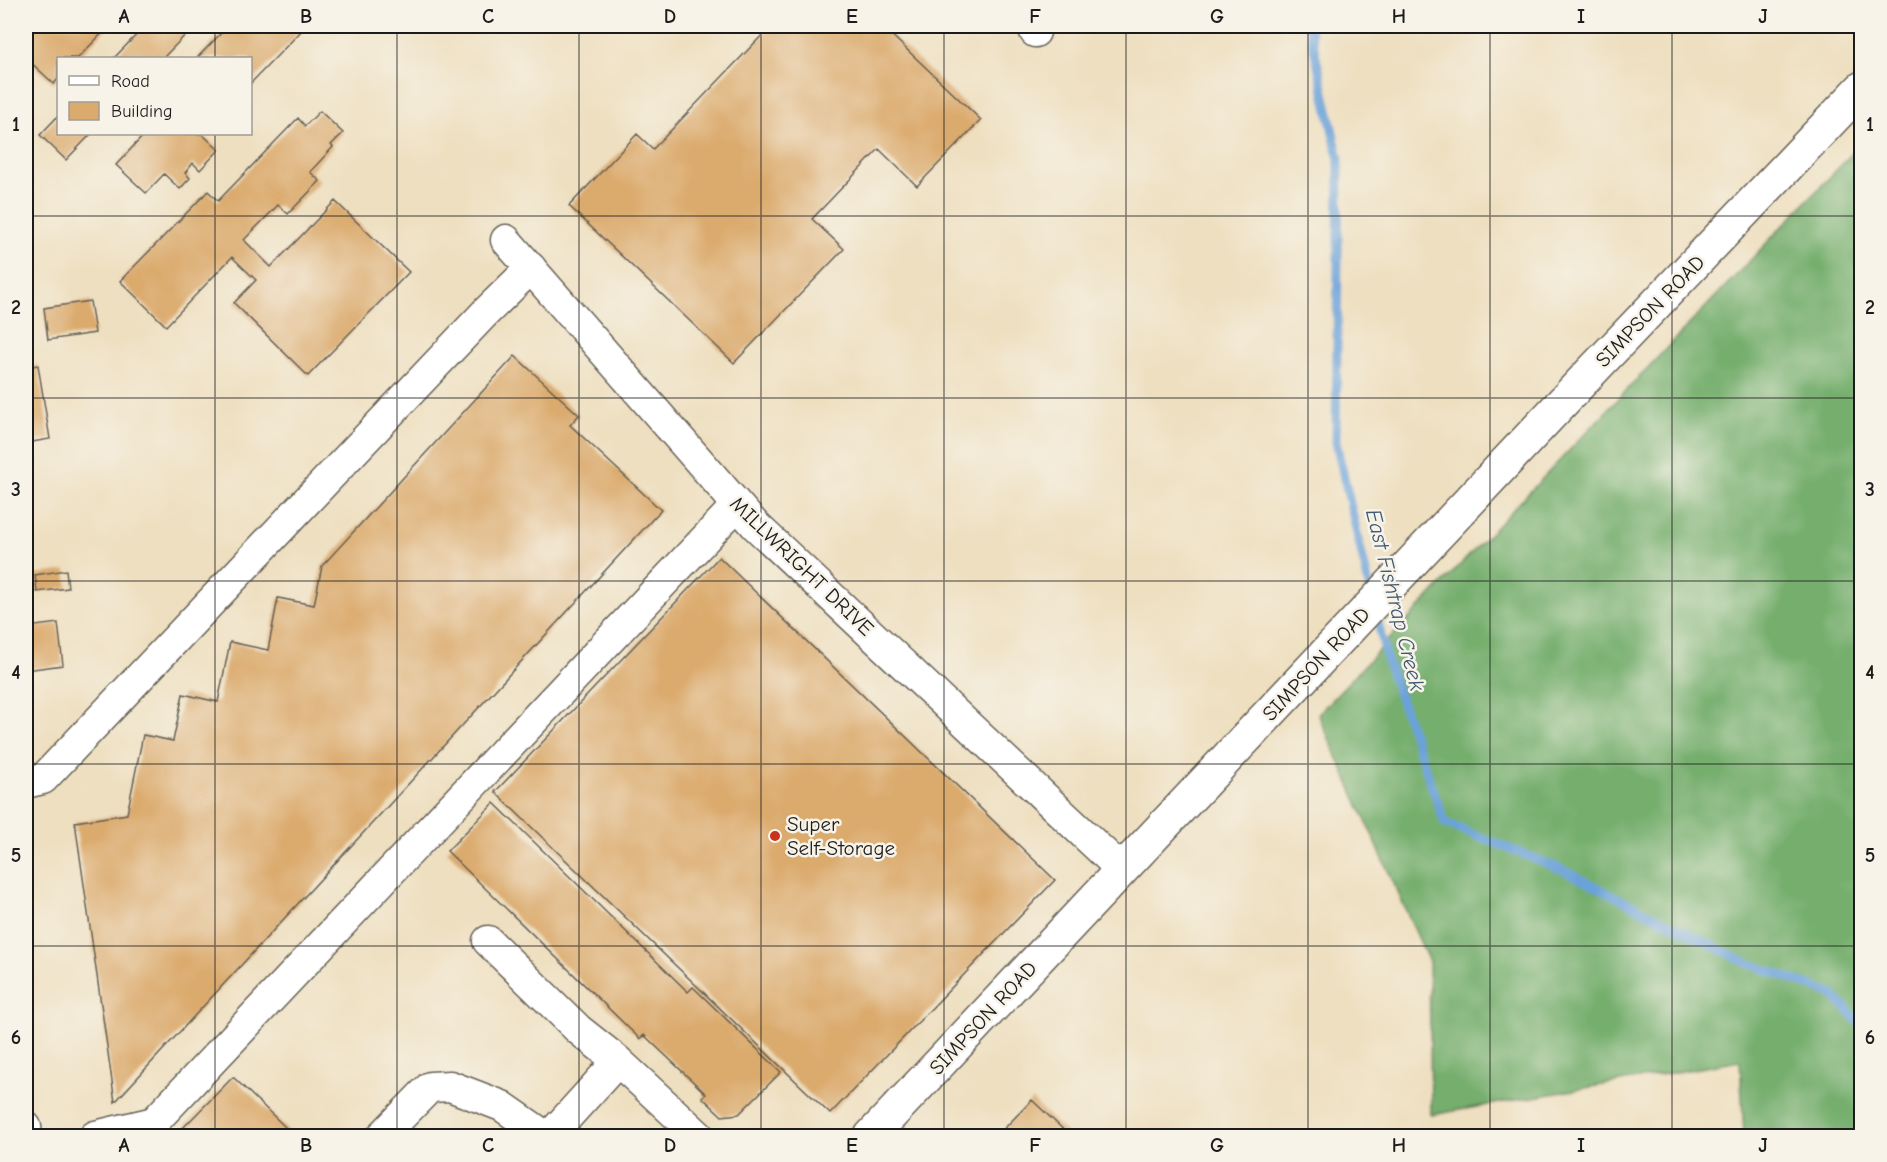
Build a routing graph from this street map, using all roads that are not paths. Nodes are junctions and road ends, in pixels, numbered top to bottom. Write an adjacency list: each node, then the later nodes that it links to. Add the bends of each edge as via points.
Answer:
1 (1862, 88): 6 (main road, SIMPSON ROAD)
2 (506, 240): 3 (street, MILLWRIGHT DRIVE)
3 (531, 268): 4 (street, MILLWRIGHT DRIVE); 5 (street, via 44,779)
4 (737, 505): 6 (street, MILLWRIGHT DRIVE); 11 (street, via 154,1122)
5 (26, 783)
6 (1122, 870): 16 (main road, SIMPSON ROAD)
7 (488, 941): 8 (street, via 579,1030)
8 (618, 1061): 14 (street); 15 (street)
9 (26, 1127): 10 (street)
10 (27, 1137)
11 (95, 1137)
12 (382, 1137): 13 (street, via 430,1087 450,1086 502,1106)
13 (545, 1137)
14 (550, 1137)
15 (699, 1137)
16 (871, 1137)

